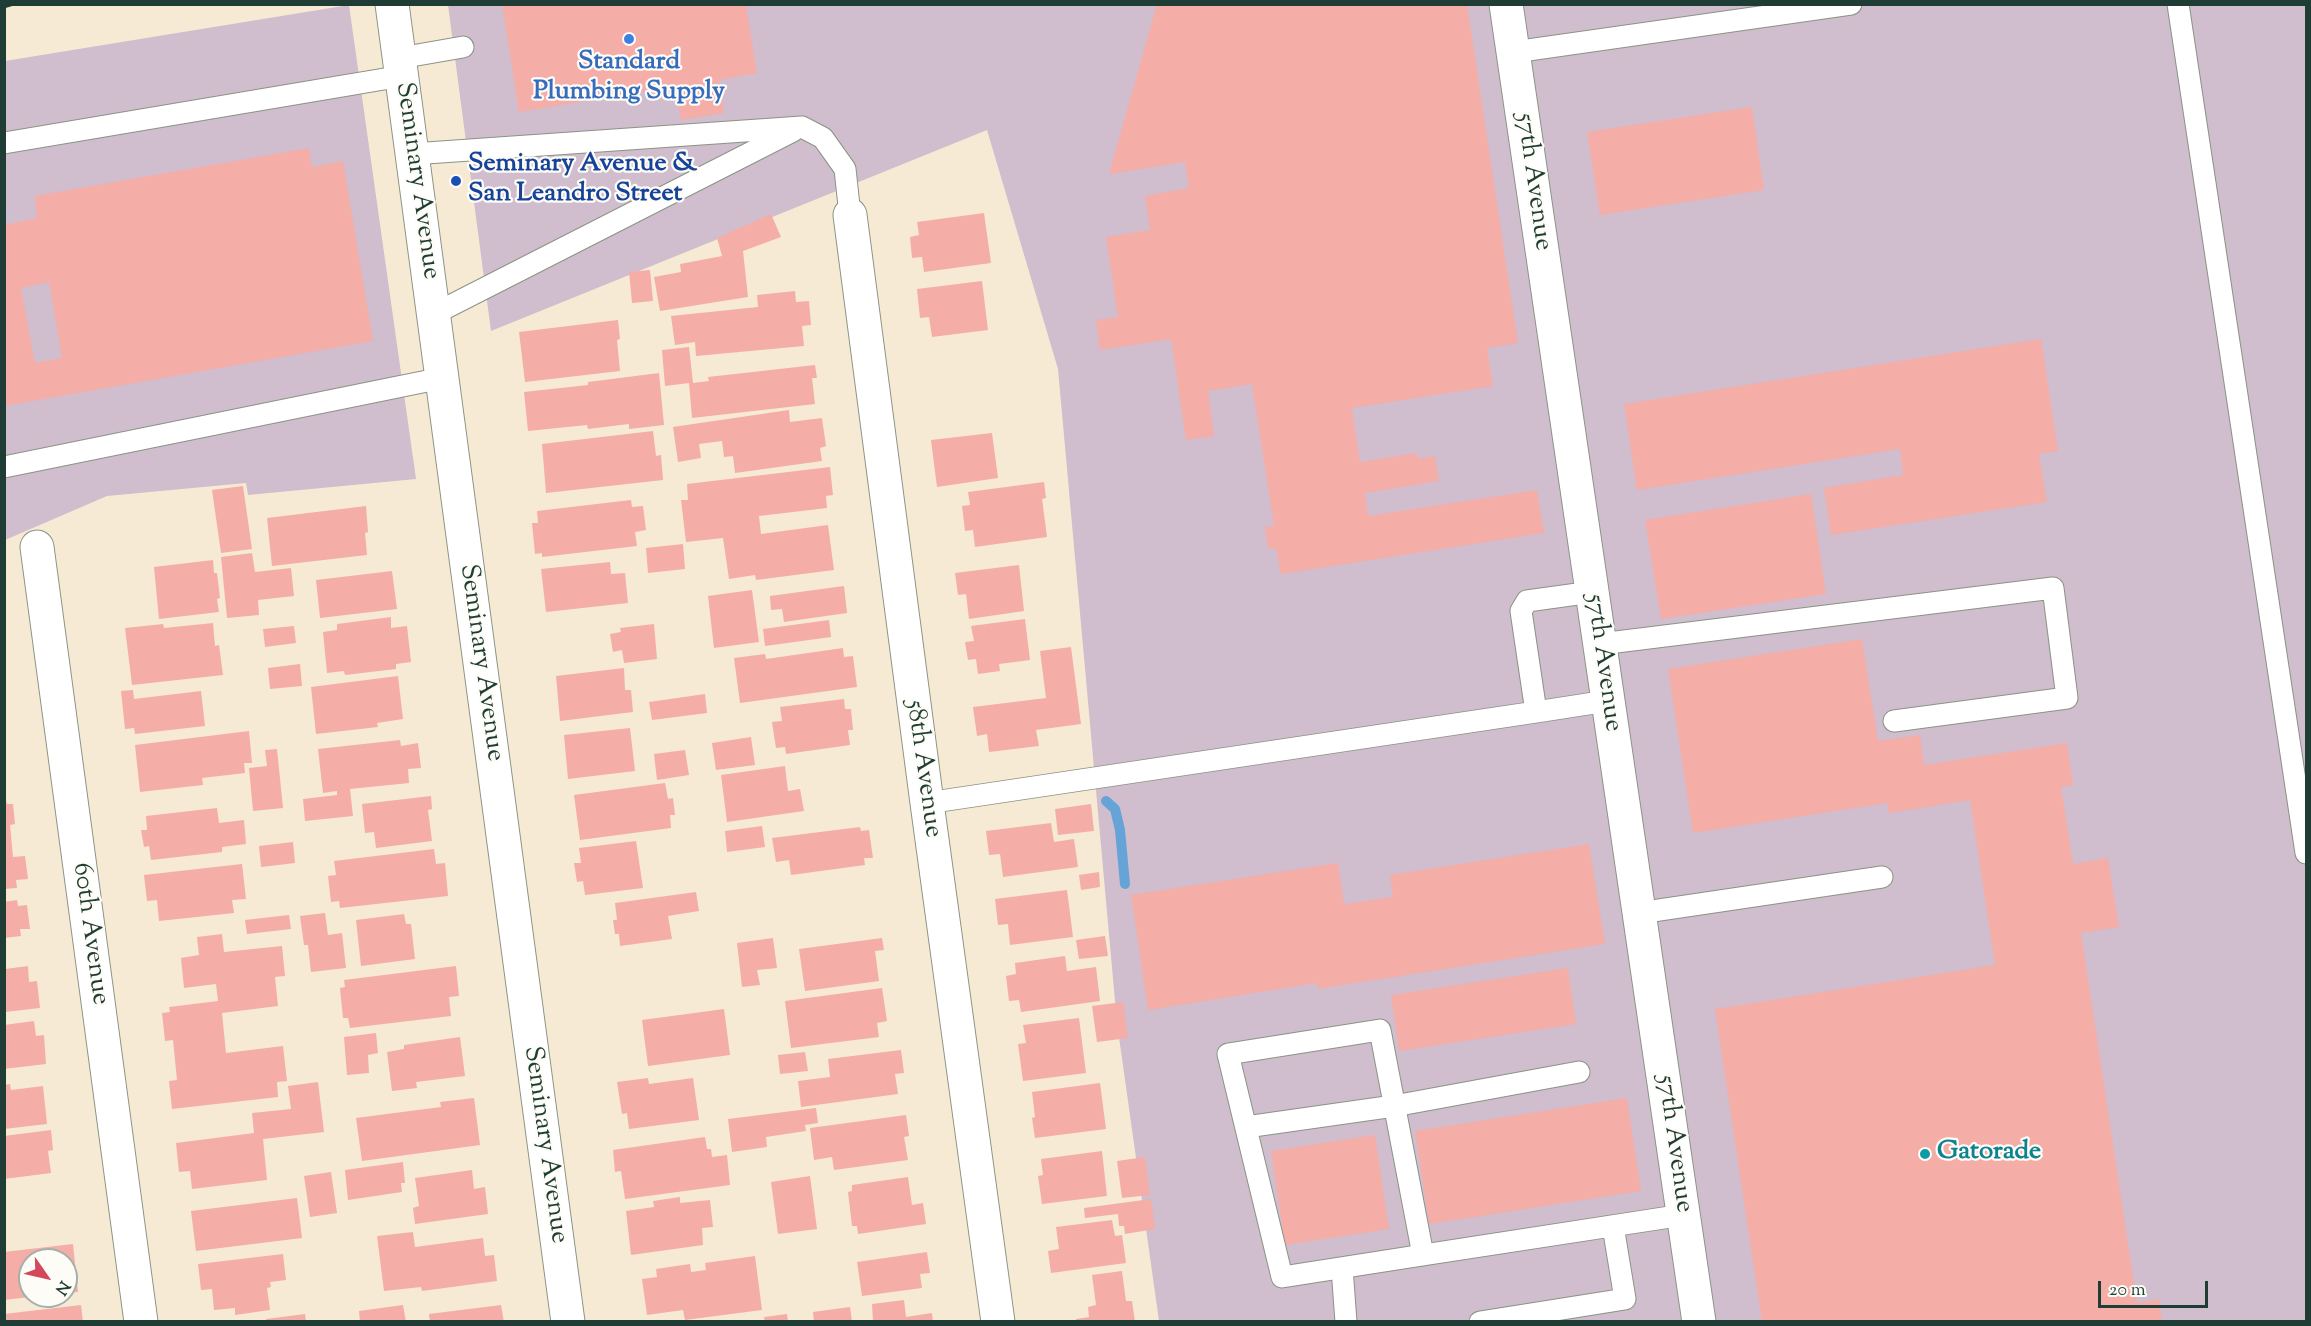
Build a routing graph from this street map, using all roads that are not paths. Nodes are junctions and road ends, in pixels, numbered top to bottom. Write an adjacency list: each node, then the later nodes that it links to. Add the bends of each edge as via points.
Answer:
1 (392, 4): 7 (street, Seminary Avenue)
2 (1506, 4): 6 (street, 57th Avenue)
3 (1851, 4): 6 (lane)
4 (2178, 4): 22 (lane)
5 (463, 47): 7 (lane)
6 (1514, 52): 16 (street, 57th Avenue)
7 (401, 67): 9 (lane); 10 (street, Seminary Avenue)
8 (801, 127): 10 (lane); 11 (lane, via 823,138 845,169); 12 (lane)
9 (4, 143)
10 (412, 154): 12 (street, Seminary Avenue)
11 (850, 215): 21 (street, 58th Avenue)
12 (434, 314): 13 (street, Seminary Avenue)
13 (442, 378): 14 (lane); 33 (street, Seminary Avenue)
14 (4, 467)
15 (37, 547): 32 (street, 60th Avenue)
16 (1592, 592): 17 (street, 57th Avenue); 19 (lane, via 1527,601 1521,611)
17 (1600, 644): 18 (street, 57th Avenue); 20 (lane, via 2053,588 2067,698)
18 (1607, 701): 19 (lane); 24 (street, 57th Avenue)
19 (1536, 712): 21 (lane)
20 (1894, 721)
21 (927, 802): 34 (street, 58th Avenue)
22 (2307, 853)
23 (1882, 877): 24 (lane)
24 (1639, 913): 28 (street, 57th Avenue)
25 (1579, 1072): 26 (lane)
26 (1394, 1106): 27 (lane); 27 (lane, via 1380,1030 1228,1054); 30 (lane)
27 (1246, 1127): 31 (lane, via 1282,1277)
28 (1683, 1215): 29 (lane); 37 (street, 57th Avenue)
29 (1613, 1226): 30 (lane); 36 (lane, via 1625,1299)
30 (1423, 1255): 31 (lane)
31 (1342, 1268): 35 (lane)
32 (141, 1322)
33 (568, 1322)
34 (998, 1322)
35 (1346, 1322)
36 (1480, 1322)
37 (1699, 1322)

